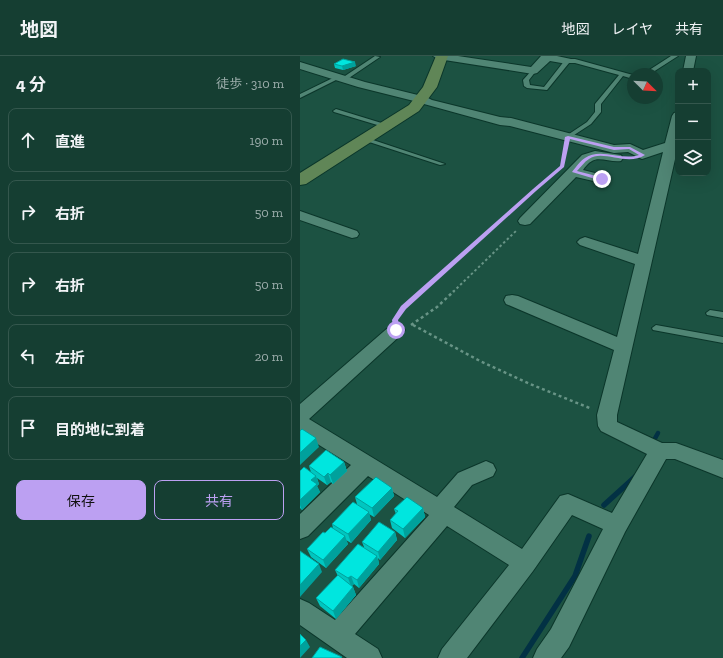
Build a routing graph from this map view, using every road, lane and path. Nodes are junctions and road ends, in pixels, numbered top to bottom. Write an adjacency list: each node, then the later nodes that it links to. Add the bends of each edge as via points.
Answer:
1 (438, 56): 2 (street)
2 (442, 56): 12 (street); 18 (street, via 430,87)
3 (545, 56): 7 (street); 12 (street, via 545,60)
4 (675, 56): 9 (lane)
5 (691, 56): 10 (street)
6 (377, 57): 16 (lane)
7 (567, 61): 12 (lane, via 545,90 527,86 526,80); 13 (lane)
8 (300, 64): 11 (street)
9 (656, 68)
10 (689, 68)
11 (314, 70): 15 (street); 16 (street)
12 (533, 71)
13 (622, 74): 14 (lane); 22 (lane, via 598,104 598,112 589,123)
14 (627, 75)
15 (300, 78)
16 (342, 78): 17 (lane); 18 (street)
17 (300, 96)
18 (422, 99): 20 (street, via 414,108); 22 (street)
19 (336, 111): 20 (lane)
20 (386, 126): 23 (street)
21 (675, 130): 24 (street)
22 (568, 137): 25 (street, via 614,148 630,148); 27 (path)
23 (365, 139): 26 (lane); 29 (street)
24 (672, 145): 25 (street); 35 (street)
25 (642, 155): 27 (street, via 632,159 595,155)
26 (442, 164)
27 (568, 169): 28 (street); 32 (street)
28 (602, 179)
29 (300, 180)
30 (540, 185): 40 (path, via 404,307 395,320)
31 (300, 215): 33 (street)
32 (525, 221): 44 (path, via 437,307 414,325 480,361)
33 (352, 234)
34 (585, 242): 35 (street)
35 (643, 261): 42 (street)
36 (512, 300): 42 (street)
37 (710, 313): 38 (lane)
38 (723, 315)
39 (656, 328): 41 (lane)
40 (396, 330): 43 (street)
41 (723, 340)
42 (623, 347): 44 (street)
43 (300, 415)
44 (607, 415): 46 (street, via 608,426)
45 (300, 423): 47 (street)
46 (660, 451): 48 (street, via 676,452); 51 (street)
47 (366, 464): 50 (street); 52 (street)
48 (723, 469)
49 (486, 470): 50 (street, via 465,479)
50 (442, 511): 53 (street); 55 (street)
51 (617, 525): 53 (street, via 568,503); 58 (street, via 560,638)
52 (300, 530)
53 (525, 563): 57 (street)
54 (300, 612): 55 (street)
55 (337, 636): 56 (street)
56 (369, 658)
57 (451, 658)
58 (546, 658)

